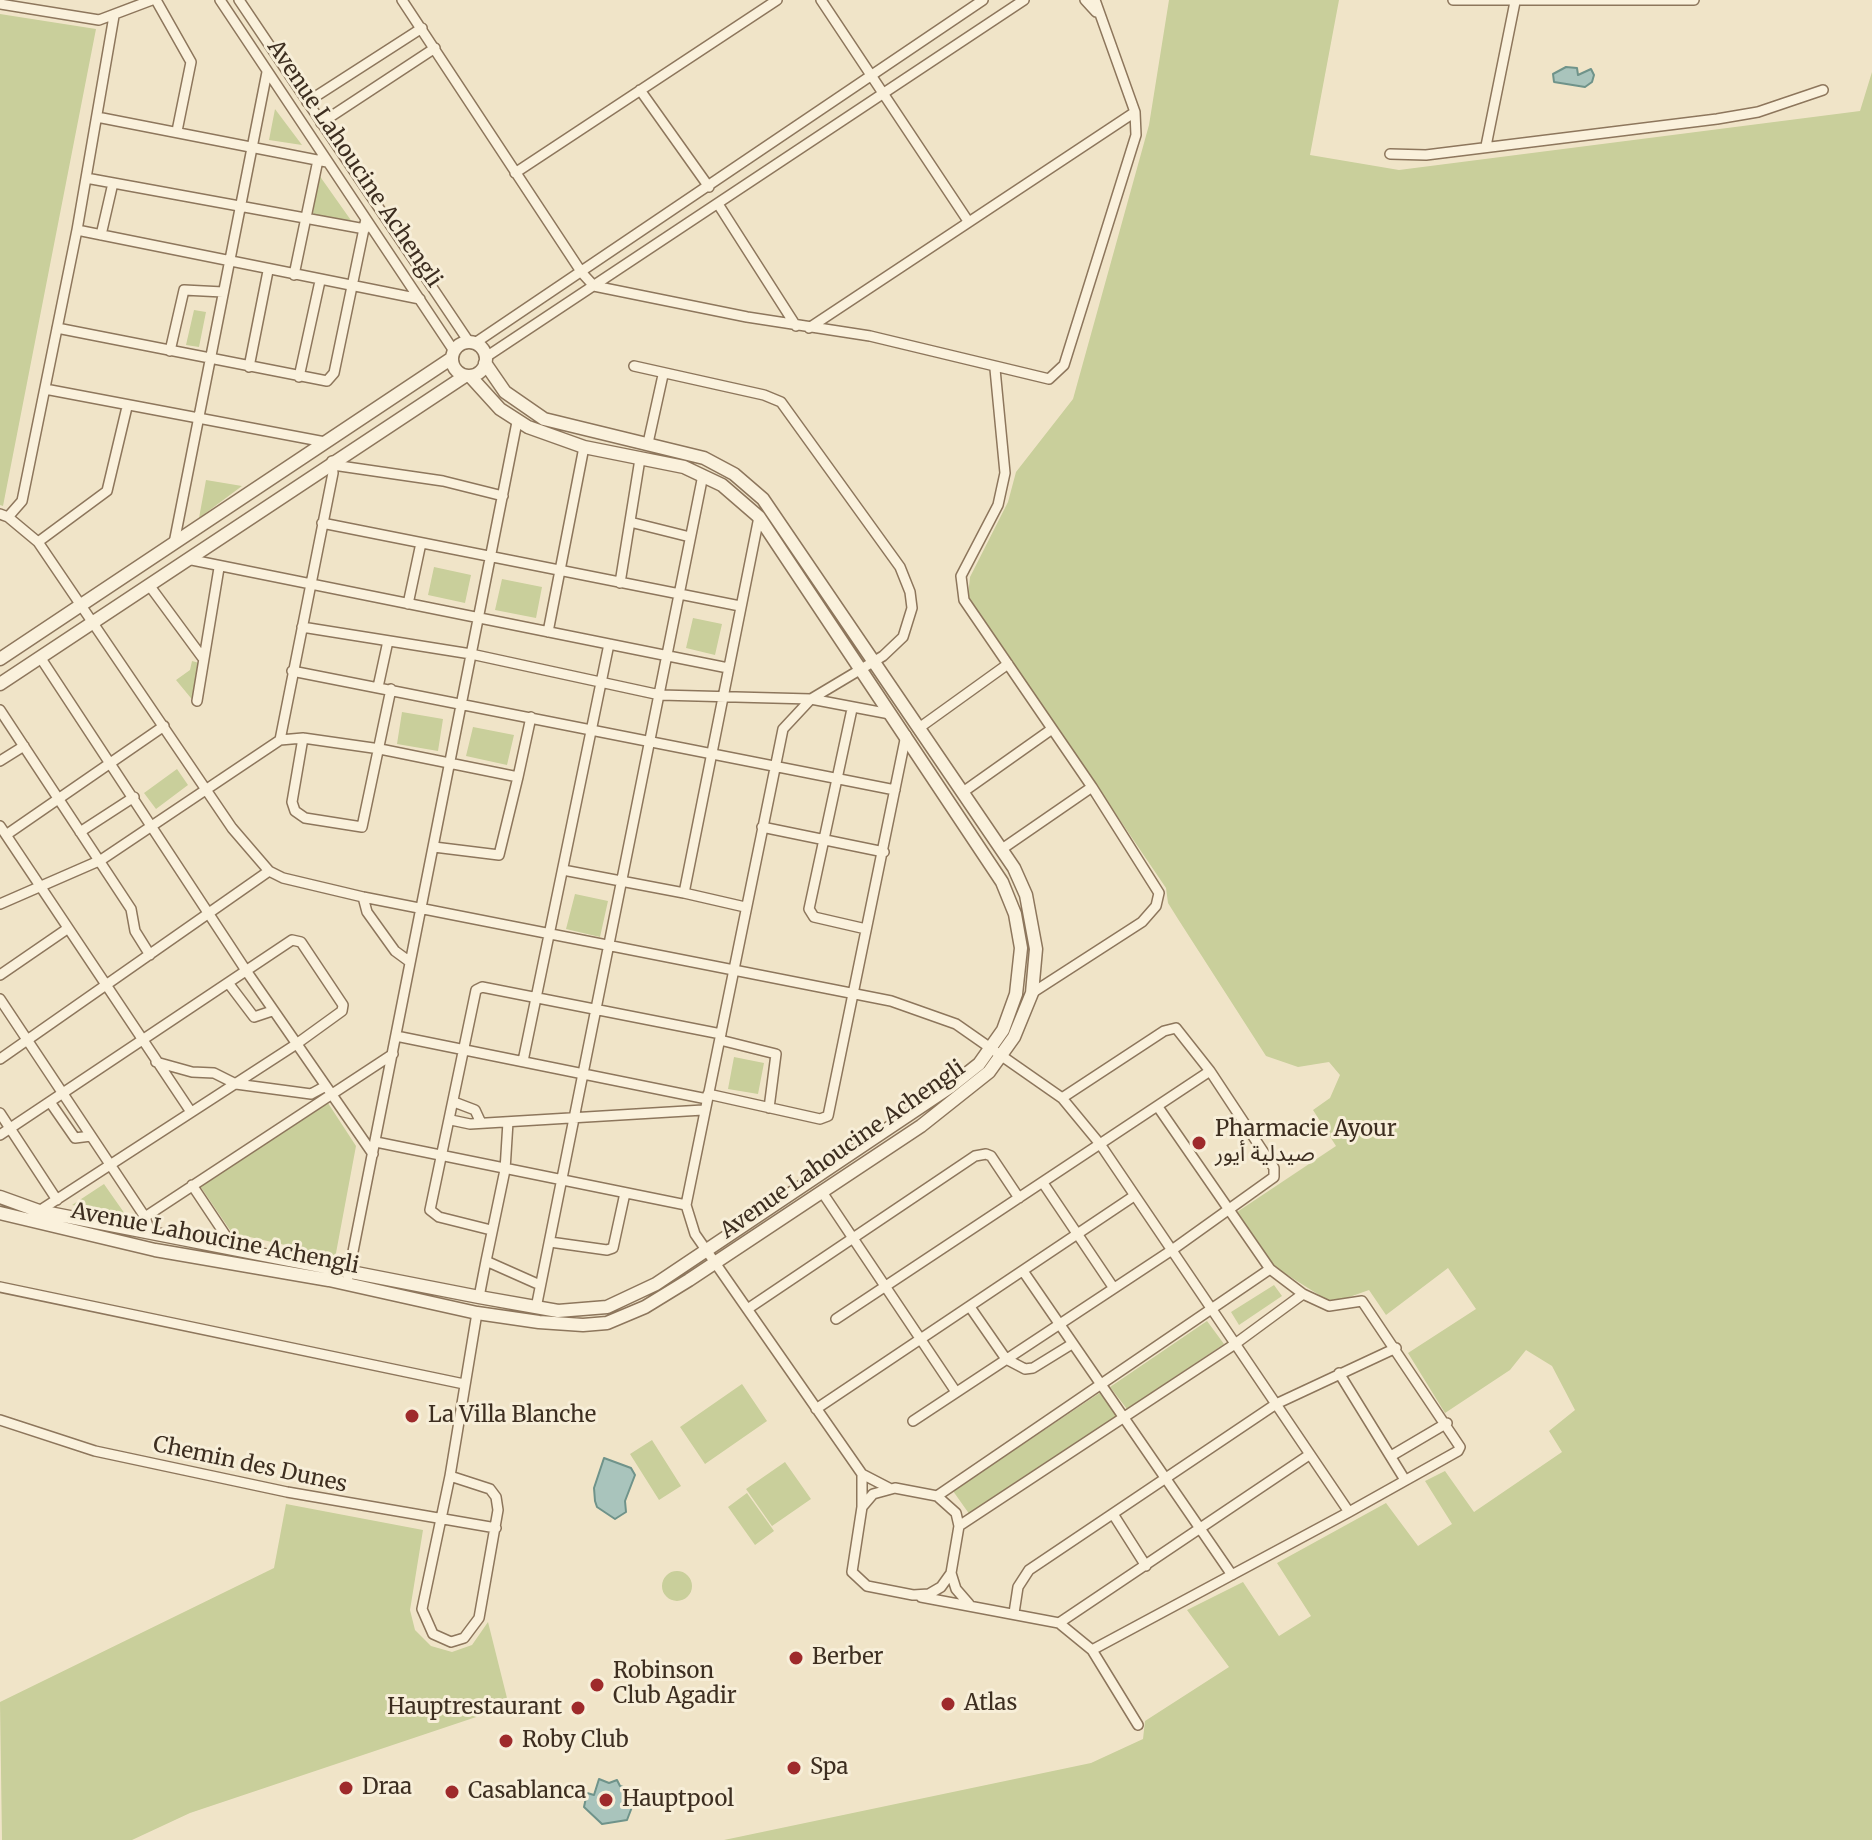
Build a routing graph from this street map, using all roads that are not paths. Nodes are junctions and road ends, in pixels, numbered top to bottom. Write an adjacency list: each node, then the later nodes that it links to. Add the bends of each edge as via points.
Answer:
1 (154, 0): 16 (street); 28 (street, via 191,62)
2 (220, 0): 19 (street, Avenue Lahoucine Achengli)
3 (239, 0): 24 (street, Avenue Lahoucine Achengli)
4 (402, 0): 17 (street)
5 (777, 0): 21 (street)
6 (821, 0): 20 (street)
7 (983, 0): 20 (street)
8 (1024, 0): 23 (street)
9 (1085, 0): 15 (street)
10 (1095, 0): 15 (street)
11 (1453, 0): 13 (street)
12 (1694, 0): 13 (street)
13 (1515, 2): 29 (street)
14 (0, 4): 16 (street, via 87,20)
15 (1096, 12): 25 (street)
16 (114, 16): 26 (street)
17 (422, 28): 18 (street); 24 (street)
18 (435, 48): 27 (street); 33 (street)
19 (267, 72): 30 (street); 32 (street, Avenue Lahoucine Achengli)
20 (872, 78): 23 (street); 36 (street)
21 (640, 90): 33 (street); 36 (street)
22 (1823, 90): 29 (street, via 1758,112 1717,119)
23 (883, 95): 37 (street); 40 (street)
24 (307, 102): 27 (street, Avenue Lahoucine Achengli)
25 (1135, 112): 40 (street); 63 (street, via 1134,142 1060,372 1043,379)
26 (97, 117): 28 (street); 34 (street)
27 (321, 123): 56 (street, Avenue Lahoucine Achengli)
28 (177, 131): 30 (street)
29 (1486, 146): 31 (street)
30 (254, 147): 32 (street); 38 (street)
31 (1390, 154)
32 (323, 161): 39 (street); 41 (street, Avenue Lahoucine Achengli)
33 (515, 173): 46 (street)
34 (86, 178): 35 (street); 42 (street)
35 (113, 183): 38 (street); 43 (street)
36 (709, 187): 46 (street)
37 (718, 204): 50 (street); 53 (street)
38 (241, 208): 39 (street); 44 (street)
39 (306, 219): 41 (street); 47 (street)
40 (968, 221): 55 (street)
41 (365, 224): 49 (street); 52 (street, Avenue Lahoucine Achengli)
42 (77, 230): 43 (street); 54 (street)
43 (101, 235): 44 (street)
44 (229, 262): 45 (street); 51 (street)
45 (268, 271): 47 (street); 62 (street)
46 (582, 273): 50 (street); 56 (street)
47 (294, 275): 48 (street)
48 (320, 281): 49 (street); 66 (street)
49 (352, 286): 52 (street); 66 (street, via 334,373 322,382)
50 (594, 286): 53 (street); 60 (street)
51 (223, 292): 57 (street, via 184,290); 59 (street)
52 (420, 299): 58 (street, Avenue Lahoucine Achengli)
53 (796, 326): 55 (street)
54 (57, 328): 57 (street); 67 (street)
55 (809, 328): 63 (street, via 930,349)
56 (472, 343): 58 (street); 60 (street)
57 (170, 351): 59 (street)
58 (453, 354): 65 (street, via 454,367); 71 (street)
59 (209, 359): 62 (street); 69 (street)
60 (486, 360): 65 (street, via 480,372); 72 (street, Avenue Lahoucine Achengli, via 505,392 544,419)
61 (634, 366): 64 (street)
62 (249, 367): 66 (street)
63 (995, 369): 109 (street, via 1003,488 961,576 961,590)
64 (663, 375): 72 (street); 108 (street, via 773,398 809,437 900,567 910,592 912,608 903,637)
65 (467, 376): 70 (street, Avenue Lahoucine Achengli); 75 (street)
66 (299, 377)
67 (45, 389): 68 (street); 78 (street, via 22,501)
68 (127, 407): 69 (street); 83 (street, via 107,491)
69 (199, 417): 71 (street); 84 (street)
70 (517, 422): 73 (street, Avenue Lahoucine Achengli); 77 (street)
71 (325, 442): 84 (street)
72 (648, 443): 108 (street, Avenue Lahoucine Achengli, via 718,464 763,499)
73 (584, 447): 74 (street, Avenue Lahoucine Achengli); 89 (street)
74 (640, 459): 76 (street, Avenue Lahoucine Achengli); 80 (street)
75 (333, 463): 77 (street); 81 (street); 87 (street)
76 (703, 475): 79 (street, Avenue Lahoucine Achengli); 82 (street)
77 (503, 496): 86 (street)
78 (4, 516): 83 (street)
79 (759, 517): 96 (street); 111 (street, Avenue Lahoucine Achengli)
80 (630, 522): 82 (street); 91 (street)
81 (322, 523): 85 (street); 90 (street)
82 (690, 537): 93 (street)
83 (38, 542): 95 (street)
84 (174, 543): 95 (street)
85 (421, 543): 86 (street); 94 (street)
86 (491, 557): 89 (street); 97 (street)
87 (187, 559): 88 (street); 92 (street)
88 (219, 568): 90 (street); 106 (street)
89 (560, 571): 91 (street); 100 (street)
90 (309, 583): 94 (street); 99 (street)
91 (620, 583): 93 (street)
92 (149, 585): 98 (street); 106 (street)
93 (678, 595): 96 (street); 104 (street)
94 (408, 604): 97 (street)
95 (82, 605): 98 (street); 107 (street)
96 (740, 606): 110 (street)
97 (478, 619): 100 (street); 103 (street)
98 (94, 622): 105 (street); 126 (street)
99 (302, 627): 101 (street); 112 (street)
100 (548, 632): 102 (street)
101 (388, 641): 103 (street); 115 (street)
102 (609, 644): 104 (street); 113 (street)
103 (471, 654): 113 (street); 121 (street)
104 (666, 656): 110 (street); 117 (street)
105 (40, 657): 114 (street); 138 (street)
106 (202, 657): 120 (street)
107 (0, 659)
108 (873, 661): 111 (street); 127 (street, Avenue Lahoucine Achengli)
109 (1008, 664): 127 (street); 129 (street)
110 (728, 668): 119 (street)
111 (860, 668): 118 (street); 124 (street, Avenue Lahoucine Achengli)
112 (292, 671): 115 (street); 132 (street)
113 (602, 682): 117 (street); 128 (street)
114 (0, 684)
115 (378, 687): 116 (street)
116 (391, 689): 121 (street); 135 (street)
117 (660, 695): 119 (street); 133 (street)
118 (811, 699): 119 (street); 122 (street); 140 (street, via 783,729)
119 (723, 700): 136 (street)
120 (197, 701)
121 (462, 704): 125 (street); 139 (street)
122 (852, 709): 124 (street); 142 (street)
123 (0, 710): 134 (street)
124 (890, 714): 130 (street, Avenue Lahoucine Achengli)
125 (531, 717): 128 (street); 141 (street)
126 (164, 726): 138 (street); 144 (street)
127 (919, 728): 146 (street, Avenue Lahoucine Achengli)
128 (591, 729): 133 (street); 158 (street)
129 (1052, 729): 143 (street); 146 (street)
130 (906, 735): 145 (street); 191 (street, Avenue Lahoucine Achengli, via 1002,882 1015,914 1021,948 1016,994)
131 (303, 738): 132 (street); 135 (street); 135 (street, via 295,811 305,818 360,826 366,822)
132 (280, 740): 144 (street)
133 (651, 742): 136 (street); 160 (street)
134 (24, 746): 137 (street); 148 (street)
135 (380, 749): 139 (street)
136 (712, 755): 140 (street); 162 (street)
137 (0, 761)
138 (110, 764): 147 (street); 148 (street)
139 (450, 764): 141 (street); 154 (street)
140 (772, 767): 142 (street); 150 (street)
141 (518, 777): 154 (street, via 499,855)
142 (837, 779): 145 (street); 153 (street)
143 (1092, 787): 155 (street); 179 (street, via 1158,888 1159,901 1120,939)
144 (206, 790): 149 (street); 159 (street)
145 (895, 790): 156 (street)
146 (963, 792): 155 (street, Avenue Lahoucine Achengli)
147 (134, 797): 149 (street); 152 (street)
148 (59, 800): 151 (street); 152 (street)
149 (151, 826): 157 (street); 167 (street)
150 (762, 827): 153 (street); 165 (street)
151 (3, 830): 161 (street)
152 (80, 832): 157 (street)
153 (823, 841): 156 (street); 169 (street, via 810,913)
154 (434, 847): 166 (street)
155 (1002, 849): 179 (street, Avenue Lahoucine Achengli, via 1026,895 1034,927)
156 (884, 852): 169 (street)
157 (101, 860): 161 (street); 172 (street, via 131,909 138,938)
158 (563, 870): 160 (street); 170 (street)
159 (269, 871): 163 (street); 167 (street)
160 (623, 881): 162 (street); 171 (street)
161 (42, 888): 164 (street); 168 (street)
162 (684, 893): 165 (street)
163 (363, 897): 166 (street); 173 (street, via 367,912 395,951)
164 (0, 904)
165 (745, 907): 174 (street)
166 (421, 908): 170 (street); 173 (street)
167 (210, 915): 172 (street); 175 (street)
168 (67, 929): 176 (street); 178 (street)
169 (866, 929): 180 (street)
170 (549, 934): 171 (street); 181 (street)
171 (609, 946): 174 (street); 183 (street)
172 (150, 955): 178 (street)
173 (410, 962): 185 (street)
174 (733, 970): 180 (street); 186 (street)
175 (247, 972): 177 (street); 184 (street); 189 (street, via 292,940 301,942 344,1008)
176 (0, 975)
177 (229, 984): 184 (street, via 254,1017); 188 (street)
178 (105, 987): 187 (street); 188 (street)
179 (1032, 993): 191 (street, Avenue Lahoucine Achengli, via 1026,1015)
180 (854, 994): 191 (street, via 939,1015); 206 (street, via 828,1116 820,1119)
181 (536, 997): 183 (street); 190 (street, via 479,988); 194 (street)
182 (0, 999): 187 (street)
183 (598, 1009): 186 (street); 197 (street)
184 (272, 1011): 189 (street)
185 (396, 1036): 190 (street); 192 (street)
186 (720, 1037): 201 (street); 206 (street, via 776,1054)
187 (29, 1039): 193 (street); 200 (street)
188 (142, 1039): 195 (street); 200 (street)
189 (295, 1045): 198 (street); 199 (street)
190 (464, 1048): 194 (street); 204 (street)
191 (997, 1051): 202 (street); 226 (street, Avenue Lahoucine Achengli, via 975,1085); 243 (street, Avenue Lahoucine Achengli)
192 (393, 1054): 199 (street); 217 (street)
193 (0, 1059)
194 (523, 1061): 197 (street)
195 (156, 1062): 198 (street, via 214,1073); 208 (street)
196 (1210, 1071): 202 (street, via 1180,1030 1171,1027); 205 (street); 234 (street, via 1276,1172)
197 (585, 1075): 201 (street); 210 (street)
198 (236, 1084): 199 (street, via 311,1094); 208 (street)
199 (327, 1091): 219 (street); 225 (street)
200 (61, 1093): 203 (street); 216 (street)
201 (707, 1096): 206 (street); 207 (street)
202 (1062, 1098): 218 (street)
203 (50, 1102): 214 (street); 216 (street, via 75,1138)
204 (454, 1102): 211 (street); 213 (street, via 475,1110)
205 (1158, 1107): 218 (street); 234 (street)
206 (769, 1108)
207 (703, 1110): 210 (street); 232 (street)
208 (191, 1112): 221 (street)
209 (0, 1113): 214 (street)
210 (575, 1119): 212 (street); 223 (street)
211 (451, 1120): 213 (street); 220 (street)
212 (508, 1122): 213 (street); 222 (street)
213 (481, 1123)
214 (10, 1128): 215 (street); 231 (street)
215 (0, 1135)
216 (91, 1136): 221 (street)
217 (376, 1142): 219 (street); 220 (street)
218 (1100, 1144): 224 (street); 228 (street)
219 (373, 1154): 248 (street)
220 (442, 1157): 222 (street); 237 (street, via 433,1215)
221 (112, 1165): 231 (street); 236 (street)
222 (505, 1170): 223 (street); 237 (street)
223 (563, 1181): 227 (street); 241 (street)
224 (1043, 1183): 230 (street); 239 (street)
225 (192, 1185): 236 (street); 242 (street)
226 (822, 1192): 240 (street); 246 (street, Avenue Lahoucine Achengli)
227 (625, 1193): 232 (street); 241 (street, via 613,1248)
228 (1134, 1196): 239 (street); 244 (street)
229 (0, 1197): 233 (street, Avenue Lahoucine Achengli)
230 (1019, 1198): 240 (street, via 991,1156 981,1154); 254 (street)
231 (57, 1200): 233 (street)
232 (686, 1205): 243 (street, via 695,1234)
233 (39, 1211): 238 (street, Avenue Lahoucine Achengli)
234 (1228, 1211): 244 (street); 247 (street)
235 (0, 1213): 250 (street, Avenue Lahoucine Achengli, via 155,1250)
236 (145, 1217): 238 (street)
237 (491, 1230): 245 (street)
238 (150, 1232): 242 (street, Avenue Lahoucine Achengli)
239 (1076, 1235): 249 (street); 253 (street)
240 (854, 1239): 254 (street); 259 (street)
241 (550, 1242): 251 (street)
242 (234, 1248): 248 (street, Avenue Lahoucine Achengli)
243 (708, 1250): 246 (street); 258 (street, Avenue Lahoucine Achengli, via 634,1297 607,1307)
244 (1172, 1250): 253 (street); 260 (street)
245 (486, 1261): 251 (street); 256 (street)
246 (717, 1262): 259 (street); 261 (street, Avenue Lahoucine Achengli, via 645,1307 607,1323 554,1323)
247 (1270, 1269): 255 (street); 260 (street)
248 (349, 1270): 250 (street); 256 (street, Avenue Lahoucine Achengli)
249 (1023, 1271): 257 (street); 263 (street)
250 (346, 1284): 261 (street, Avenue Lahoucine Achengli)
251 (540, 1285): 258 (street)
252 (0, 1287): 270 (street)
253 (1113, 1287): 263 (street)
254 (885, 1288): 262 (street); 264 (street)
255 (1303, 1294): 266 (street); 267 (street, via 1329,1306 1362,1301)
256 (479, 1297): 258 (street, Avenue Lahoucine Achengli)
257 (970, 1307): 264 (street); 268 (street)
258 (536, 1308)
259 (749, 1308): 274 (street)
260 (1210, 1310): 266 (street); 271 (street)
261 (477, 1313): 270 (street)
262 (836, 1319)
263 (1059, 1325): 265 (street); 268 (street)
264 (921, 1339): 272 (street); 274 (street)
265 (1072, 1344): 268 (street, via 1033,1368); 271 (street)
266 (1235, 1344): 273 (street); 275 (street)
267 (1396, 1348): 269 (street); 278 (street)
268 (1006, 1359): 272 (street)
269 (1339, 1373): 273 (street); 280 (street)
270 (464, 1384): 282 (street)
271 (1101, 1385): 275 (street); 286 (street)
272 (956, 1392): 277 (street)
273 (1276, 1404): 279 (street); 283 (street)
274 (816, 1409): 281 (street)
275 (1123, 1418): 283 (street); 291 (street)
276 (0, 1420): 290 (street, Chemin des Dunes, via 95,1451)
277 (913, 1421)
278 (1447, 1423): 280 (street); 284 (street, via 1460,1443 1458,1451)
279 (1309, 1455): 288 (street); 293 (street)
280 (1391, 1456): 284 (street)
281 (862, 1474): 285 (street); 287 (street)
282 (450, 1476): 290 (street); 292 (street, via 490,1489 496,1497)
283 (1165, 1479): 289 (street); 293 (street)
284 (1405, 1480): 288 (street)
285 (889, 1488): 286 (street); 287 (street, via 873,1494)
286 (937, 1496): 291 (street, via 953,1508)
287 (862, 1507): 297 (street, via 851,1564 854,1576 863,1584)
288 (1349, 1512): 296 (street)
289 (1113, 1514): 294 (street); 299 (street, via 1023,1576)
290 (441, 1520): 292 (street, Chemin des Dunes); 292 (street, via 422,1609 433,1634 451,1642 464,1638 479,1618)
291 (959, 1526): 295 (street)
292 (496, 1528)
293 (1201, 1530): 294 (street); 296 (street)
294 (1146, 1566): 300 (street)
295 (951, 1573): 297 (street, via 935,1591); 298 (street)
296 (1232, 1575): 301 (street)
297 (913, 1595): 298 (street)
298 (969, 1604): 299 (street)
299 (1014, 1613): 300 (street)
300 (1059, 1623): 301 (street)
301 (1092, 1650): 302 (street)
302 (1138, 1725)

